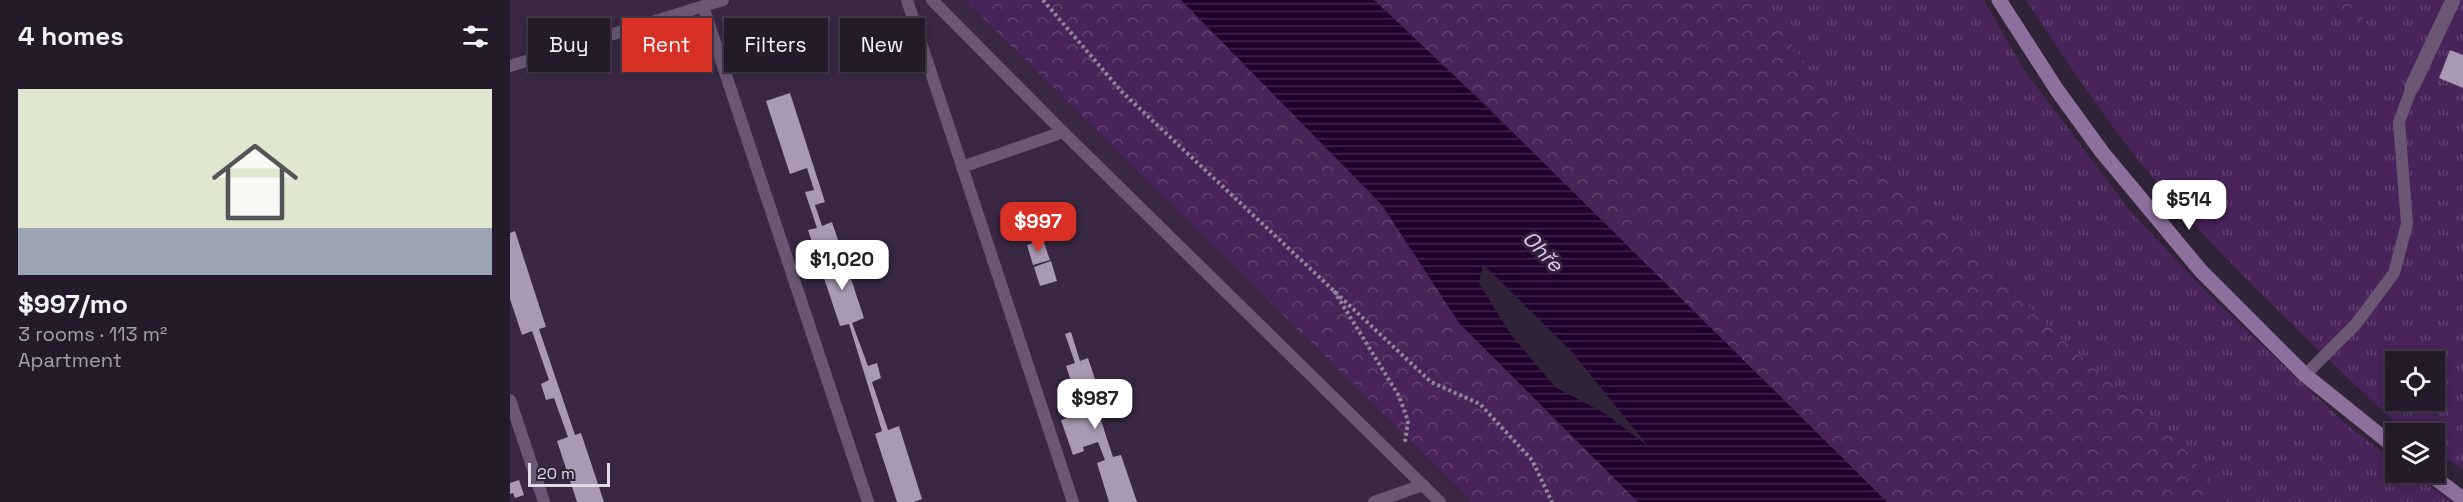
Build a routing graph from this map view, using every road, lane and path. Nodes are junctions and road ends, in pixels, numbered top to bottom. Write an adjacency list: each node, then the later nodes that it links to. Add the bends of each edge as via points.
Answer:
1 (723, 0): 7 (lane)
2 (907, 0): 11 (lane)
3 (933, 0): 10 (lane)
4 (1043, 0): 12 (path, via 1122,92)
5 (1999, 0): 13 (street, via 2057,90 2146,206 2201,271)
6 (2452, 0): 9 (street)
7 (703, 6): 8 (lane); 21 (lane)
8 (510, 66)
9 (2412, 87): 13 (lane, via 2399,122 2407,224 2394,273 2356,324)
10 (1063, 132): 11 (lane); 16 (lane)
11 (962, 167): 22 (lane)
12 (1330, 285): 16 (path, via 1399,396 1408,421 1407,437); 26 (path, via 1431,382 1480,404 1532,460)
13 (2305, 375): 15 (street)
14 (510, 400): 20 (lane)
15 (2385, 439)
16 (1396, 459): 18 (lane)
17 (2442, 483): 19 (street)
18 (1423, 485): 23 (lane); 24 (lane); 25 (lane)
19 (2463, 499)
20 (544, 502)
21 (868, 502)
22 (1073, 502)
23 (1374, 502)
24 (1428, 502)
25 (1440, 502)
26 (1552, 502)

